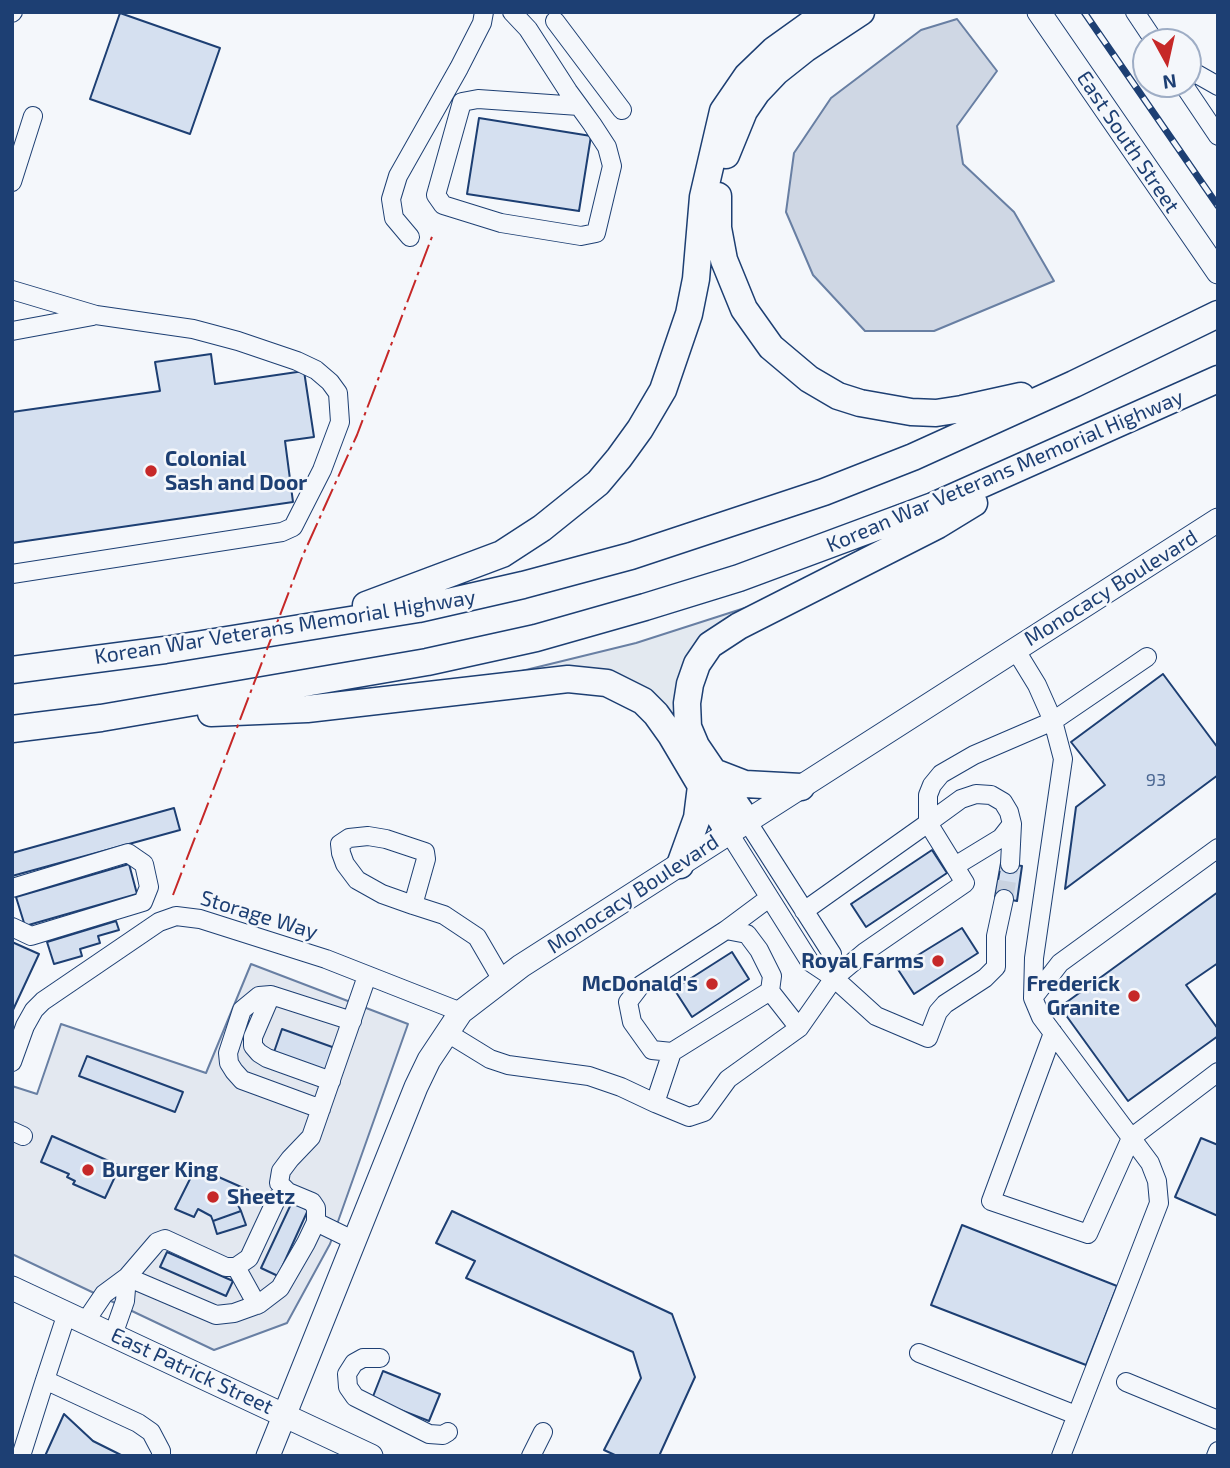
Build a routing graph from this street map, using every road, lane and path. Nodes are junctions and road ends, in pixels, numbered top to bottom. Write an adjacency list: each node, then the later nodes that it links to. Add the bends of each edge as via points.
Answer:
1 (484, 12): 10 (street)
2 (512, 12): 7 (street)
3 (827, 12): 29 (highway, via 774,50 747,76 723,111 703,197 689,314 663,390 598,483 502,554)
4 (860, 12): 25 (highway, via 776,72 744,111 733,136 717,203 718,228 724,260 744,309 771,347 809,379 838,396 882,409 936,413)
5 (1039, 12): 19 (main road, East South Street)
6 (560, 17): 7 (street); 14 (street)
7 (530, 32): 13 (street)
8 (1202, 77): 9 (street)
9 (1218, 86)
10 (447, 90): 12 (street); 18 (street, via 398,176 391,199 394,218)
11 (1192, 98): 16 (street)
12 (462, 102): 13 (street, via 478,99); 13 (street, via 436,195 443,205 501,223 581,236 596,233 612,166 607,147)
13 (579, 106)
14 (622, 110)
15 (33, 116): 17 (street)
16 (1218, 136)
17 (12, 182)
18 (410, 237)
19 (1218, 272)
20 (12, 290): 22 (street)
21 (1218, 314): 25 (highway, Korean War Veterans Memorial Highway)
22 (96, 315): 23 (street); 28 (street, via 193,329 297,361 316,370 338,393 340,422 293,527)
23 (12, 331)
24 (1208, 383): 26 (highway, Korean War Veterans Memorial Highway)
25 (1074, 384): 29 (highway, Korean War Veterans Memorial Highway, via 913,457 709,532 523,585)
26 (1061, 450): 33 (highway, Korean War Veterans Memorial Highway, via 847,539 608,618 427,662); 36 (highway, via 938,525 710,645 697,664 687,703 688,727)
27 (1218, 520): 30 (main road, Monocacy Boulevard)
28 (12, 574)
29 (300, 629): 32 (highway, Korean War Veterans Memorial Highway)
30 (1015, 649): 34 (street); 37 (main road, Monocacy Boulevard)
31 (1147, 657): 34 (street)
32 (12, 670)
33 (101, 718): 35 (highway, Korean War Veterans Memorial Highway); 36 (highway, via 307,709 589,679 643,701)
34 (1052, 721): 38 (street, via 941,774 928,795); 57 (street, via 1063,759 1034,958)
35 (12, 729)
36 (707, 779): 37 (highway); 40 (highway); 43 (highway)
37 (801, 786): 40 (main road, Monocacy Boulevard)
38 (928, 823): 39 (street, via 976,794 1003,802); 44 (street); 49 (street)
39 (1012, 824): 42 (street); 44 (street, via 1001,838)
40 (738, 827): 43 (main road, Monocacy Boulevard); 46 (street); 49 (street)
41 (1218, 849): 57 (street, via 1060,963)
42 (1010, 864)
43 (680, 865): 54 (main road, Monocacy Boulevard)
44 (955, 866): 53 (street, via 965,883)
45 (12, 888): 50 (street, via 128,853 144,864 149,887 143,902 31,936)
46 (769, 898): 51 (street); 53 (street, via 810,962)
47 (1004, 898): 53 (street, via 996,936 996,967 945,1004 928,1038 876,1016)
48 (413, 905): 48 (street, via 357,880 345,864 341,844 368,836 425,852); 54 (street, via 444,915 477,937)
49 (804, 911): 53 (street, via 832,954)
50 (12, 927)
51 (726, 930): 55 (street, via 747,934 760,950 772,976); 63 (street, via 641,985 628,1002 632,1021 652,1050)
52 (367, 976): 58 (street, Storage Way); 59 (street); 64 (street, Storage Way, via 200,919 176,916 159,922 43,1001 25,1026)
53 (834, 978): 60 (street)
54 (502, 980): 58 (main road, Monocacy Boulevard)
55 (770, 991): 60 (street); 63 (street)
56 (271, 995): 59 (street); 66 (street, via 253,1046 267,1058); 68 (street, via 259,996 242,1010 229,1063 242,1080)
57 (1033, 998): 62 (street)
58 (461, 1012): 61 (main road, Monocacy Boulevard)
59 (352, 1021): 66 (street)
60 (799, 1028): 67 (street, via 728,1079 704,1112 690,1117)
61 (446, 1032): 67 (street, via 490,1059 589,1076); 72 (main road, Monocacy Boulevard, via 416,1087)
62 (1053, 1033): 69 (street); 69 (street, via 991,1201 1088,1234)
63 (672, 1052): 67 (street)
64 (13, 1060)
65 (1218, 1072): 69 (street)
66 (331, 1081): 68 (street)
67 (654, 1103)
68 (321, 1109): 70 (street, via 311,1137 281,1171 279,1183)
69 (1131, 1138): 84 (street, via 1150,1163 1159,1203)
70 (288, 1192): 71 (street, via 312,1202); 73 (street, via 277,1198 249,1258)
71 (316, 1222): 72 (street); 76 (street, via 280,1288)
72 (355, 1241): 83 (main road, Monocacy Boulevard)
73 (236, 1267): 74 (street, via 226,1267 165,1239 157,1242); 76 (street)
74 (127, 1277): 76 (street, via 216,1315); 77 (street); 78 (street, via 125,1301)
75 (12, 1287): 77 (main road, East Patrick Street)
76 (257, 1305)
77 (76, 1317): 78 (main road, East Patrick Street); 81 (street)
78 (113, 1335): 83 (main road, East Patrick Street)
79 (919, 1353): 84 (street)
80 (380, 1358): 86 (street, via 354,1363 347,1374 355,1397 429,1434)
81 (45, 1380): 88 (street); 89 (street, via 138,1423 151,1432)
82 (1126, 1382): 85 (street)
83 (286, 1414): 90 (main road, Monocacy Boulevard); 91 (main road, East Patrick Street)
84 (1076, 1415): 93 (street)
85 (1218, 1420)
86 (448, 1432)
87 (543, 1432): 92 (street)
88 (21, 1456)
89 (161, 1456)
90 (268, 1456)
91 (371, 1456)
92 (531, 1456)
93 (1060, 1456)

